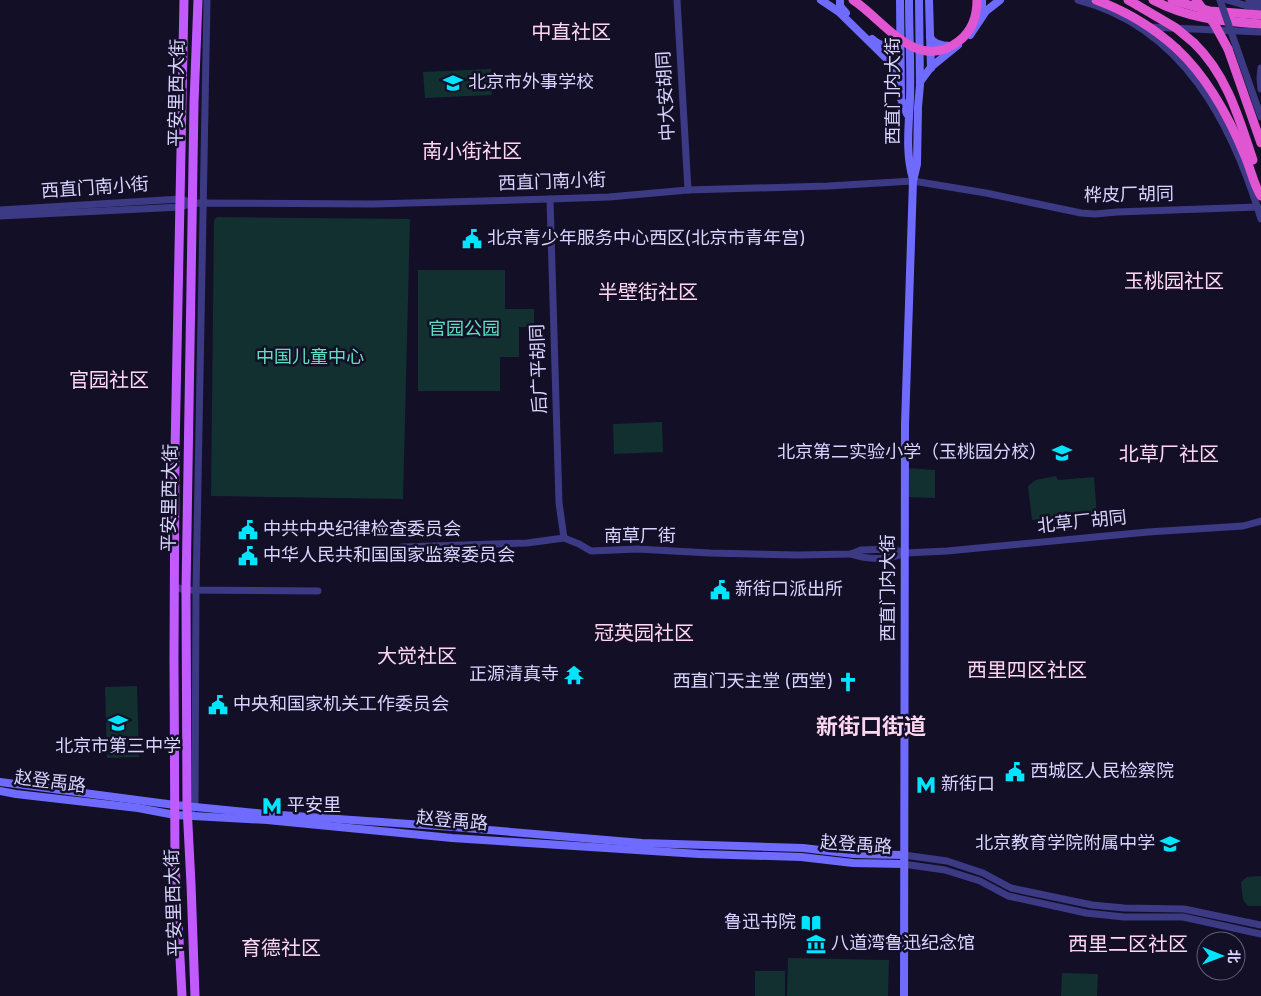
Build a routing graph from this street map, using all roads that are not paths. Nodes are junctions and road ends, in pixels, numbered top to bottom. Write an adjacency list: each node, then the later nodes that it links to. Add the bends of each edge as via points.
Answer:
1 (184, 0): 46 (main road, 平安里西大街)
2 (198, 0): 47 (main road, 平安里西大街)
3 (207, 0): 48 (street)
4 (676, 0): 43 (street, 中大安胡同)
5 (821, 0): 35 (main road, via 834,8 888,60)
6 (840, 0): 29 (main road, via 842,10 879,45 892,44)
7 (853, 0): 12 (highway, bridge, via 901,41 919,50 930,51 952,46 966,34 974,21)
8 (900, 0): 29 (main road)
9 (909, 0): 39 (main road, 西直门内大街)
10 (919, 0): 36 (main road, 西直门内大街)
11 (929, 0): 31 (main road)
12 (977, 0)
13 (982, 0): 31 (main road, via 978,20 957,44 938,44)
14 (1000, 0): 33 (main road, via 986,11 965,40)
15 (1078, 0): 28 (street, via 1110,11)
16 (1096, 0): 44 (highway, bridge, via 1137,18 1160,34 1197,69 1217,99)
17 (1153, 0): 27 (highway, via 1202,19)
18 (1172, 0): 26 (highway, via 1210,12)
19 (1196, 0): 32 (highway, bridge)
20 (1220, 0): 32 (street, bridge)
21 (1227, 0): 25 (street)
22 (1249, 0): 24 (street)
23 (1132, 2): 42 (highway, bridge, via 1176,28 1211,63 1227,89)
24 (1261, 2)
25 (1261, 8)
26 (1261, 15)
27 (1261, 24)
28 (1138, 26): 30 (street); 49 (street, via 1176,56 1206,93 1236,151)
29 (901, 32): 35 (main road)
30 (1261, 32)
31 (930, 37): 33 (main road)
32 (1232, 48): 38 (street); 40 (highway)
33 (931, 68): 36 (main road)
34 (1261, 68): 37 (street)
35 (901, 79): 39 (main road, via 901,98)
36 (920, 82): 41 (main road, 西直门内大街, via 917,164)
37 (1261, 89)
38 (1261, 116)
39 (908, 119): 41 (main road, 西直门内大街, via 908,164)
40 (1261, 143)
41 (913, 181): 43 (street, 西直门南小街); 49 (street, 桦皮厂胡同, via 1088,214); 56 (main road, 西直门内大街, via 905,425)
42 (1261, 183)
43 (688, 190): 45 (street, 西直门南小街)
44 (1261, 196)
45 (550, 199): 48 (street, 西直门南小街, via 373,204); 54 (street, 后广平胡同, via 559,504)
46 (181, 203): 47 (street, 西直门南小街); 50 (street, 西直门南小街); 51 (street, 西直门南小街); 57 (main road, 平安里西大街)
47 (192, 203): 48 (street, 西直门南小街); 58 (main road, 平安里西大街)
48 (203, 203): 59 (street)
49 (1258, 207): 52 (street)
50 (0, 210)
51 (0, 216)
52 (1261, 219)
53 (1261, 521): 56 (street, 北草厂胡同, via 1243,526)
54 (564, 538): 55 (street, via 527,543); 56 (street, 南草厂街, via 591,551 637,549 798,555 893,549)
55 (402, 547)
56 (905, 553): 65 (main road, 西直门内大街)
57 (174, 587): 58 (street); 63 (main road, 平安里西大街)
58 (186, 590): 59 (street); 64 (main road, 平安里西大街)
59 (196, 590): 60 (street); 64 (street)
60 (318, 591)
61 (0, 782): 63 (main road, 赵登禹路)
62 (0, 791): 63 (main road, 赵登禹路)
63 (175, 810): 64 (main road, 赵登禹路); 69 (main road, 平安里西大街)
64 (190, 810): 65 (main road, 赵登禹路, via 642,843); 66 (main road, 赵登禹路, via 452,838); 70 (main road, 平安里西大街)
65 (904, 855): 66 (main road, 西直门内大街); 67 (street, via 947,861 983,873 1011,888 1092,905 1184,908)
66 (904, 864): 68 (street, via 945,870 1008,896 1086,913 1183,917); 71 (main road, 西直门内大街)
67 (1261, 925)
68 (1261, 934)
69 (182, 996)
70 (195, 996)
71 (904, 996)

